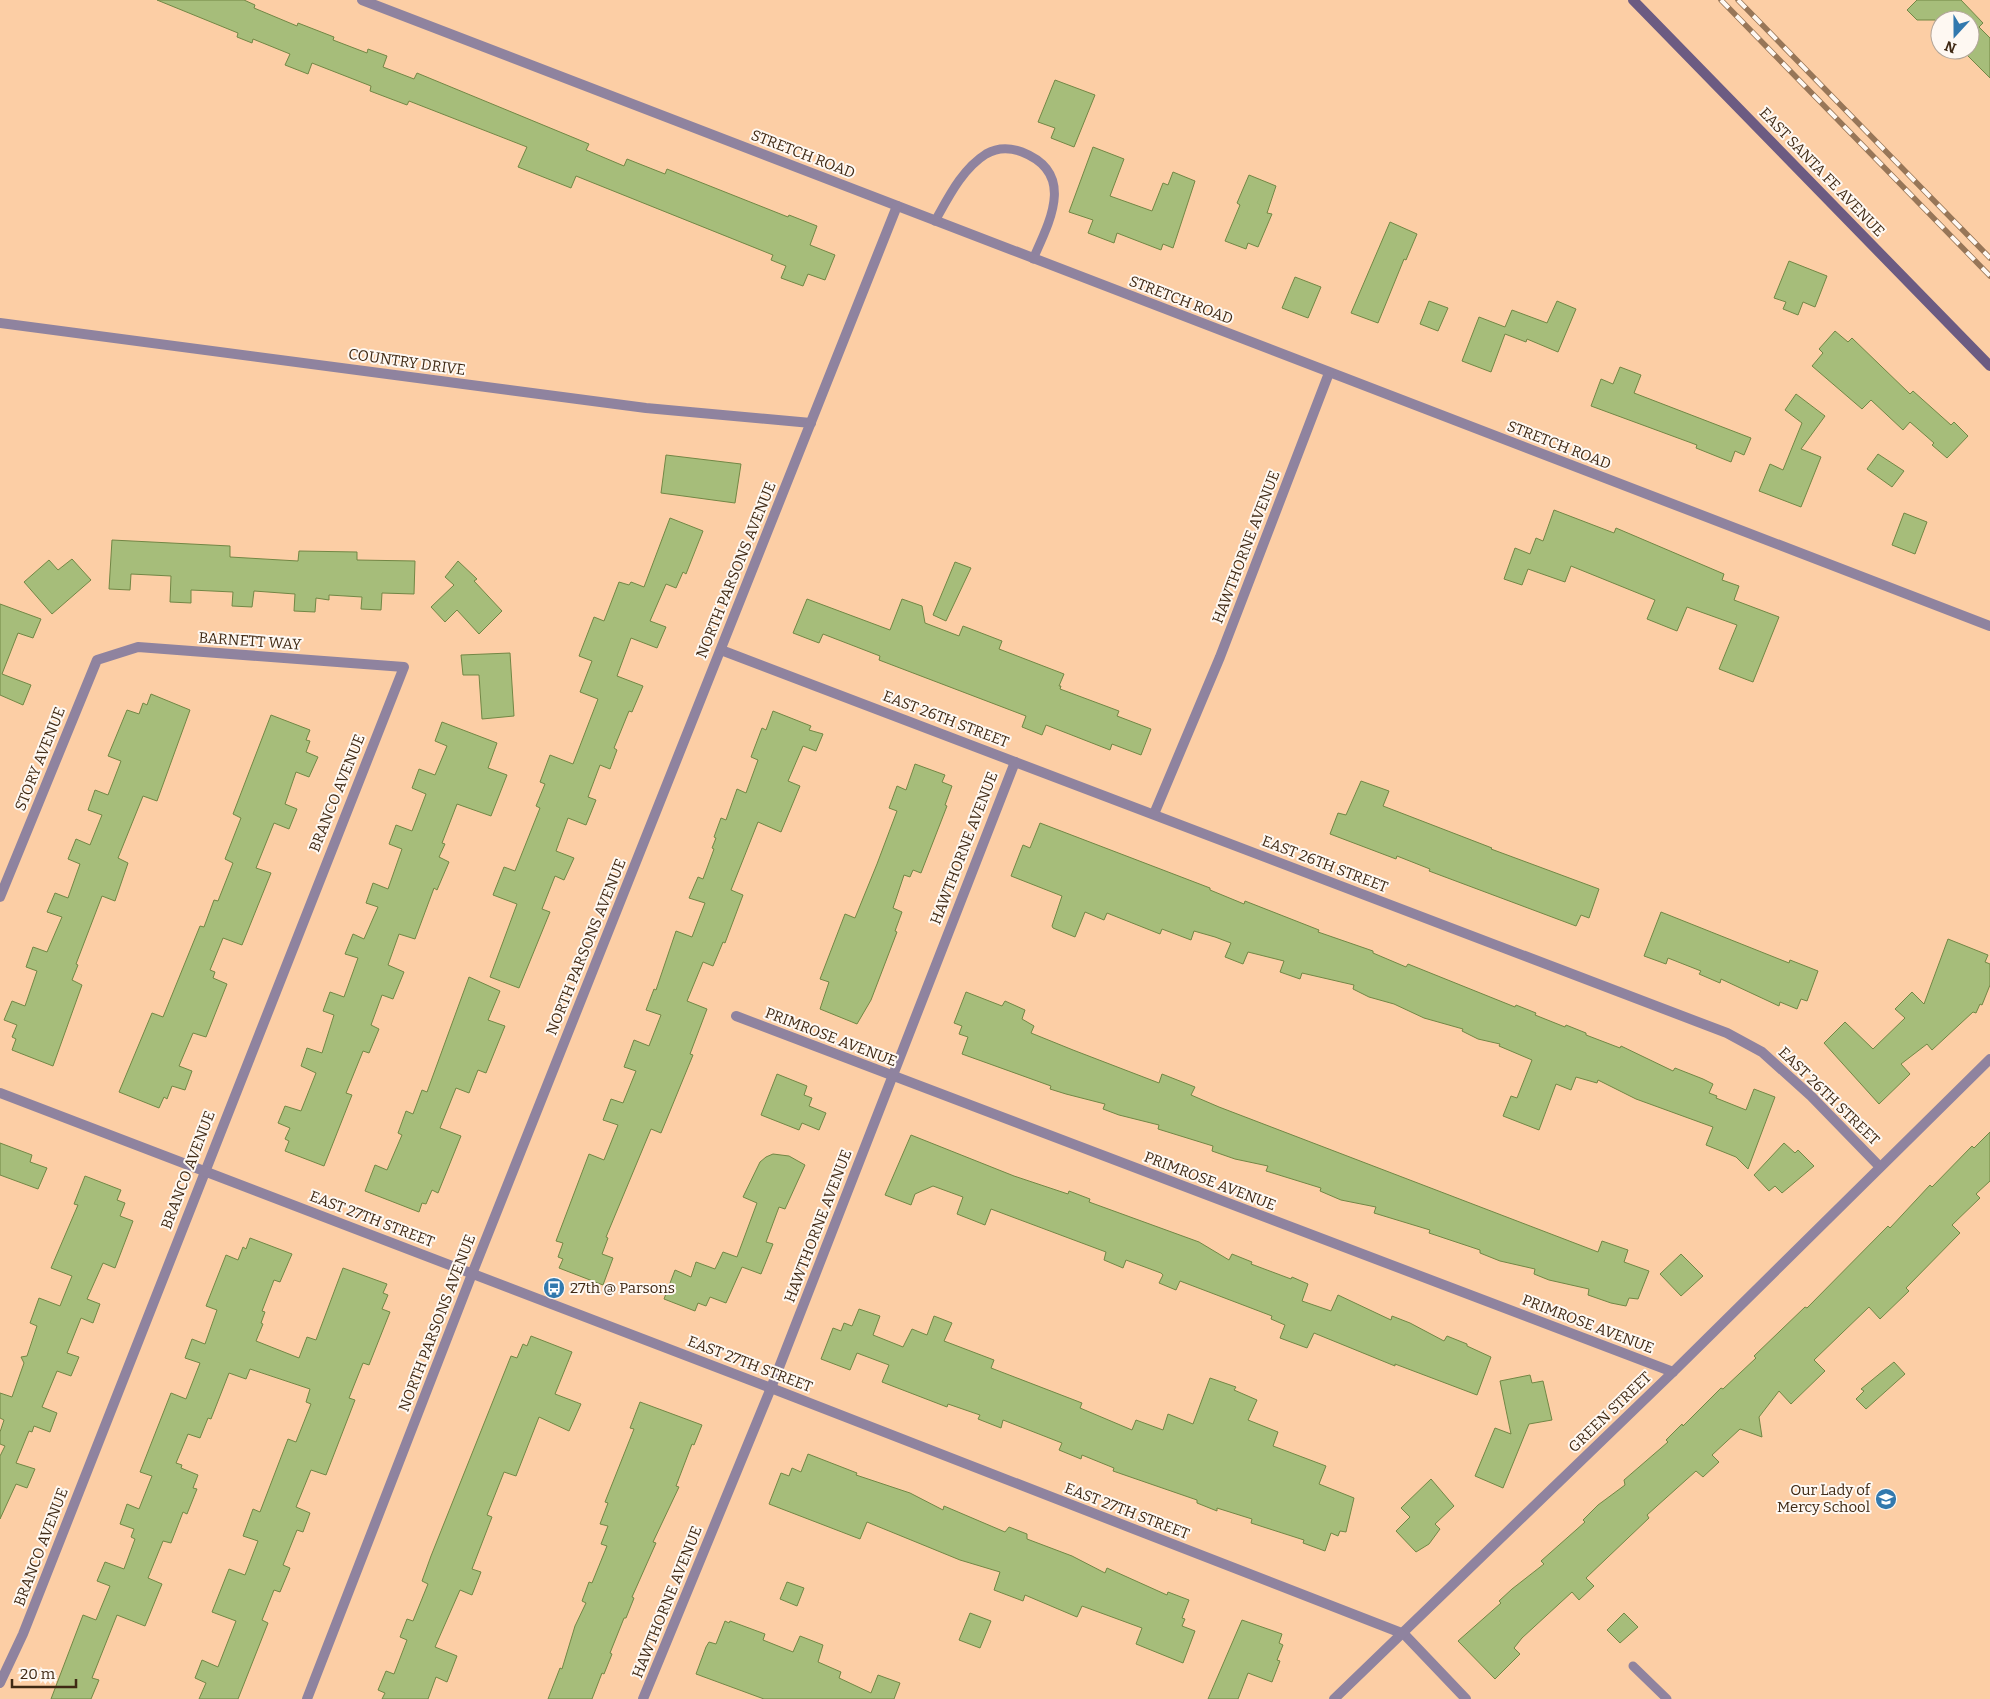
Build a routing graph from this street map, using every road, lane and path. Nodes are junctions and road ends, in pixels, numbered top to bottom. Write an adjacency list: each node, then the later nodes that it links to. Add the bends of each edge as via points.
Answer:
1 (362, 0): 3 (street, STRETCH ROAD)
2 (1633, 0): 7 (street, EAST SANTA FE AVENUE)
3 (897, 206): 4 (street, STRETCH ROAD); 9 (street, NORTH PARSONS AVENUE)
4 (935, 221): 5 (street, STRETCH ROAD); 5 (lane, via 950,194 975,163 993,150 1016,150 1043,164 1052,176 1054,209)
5 (1033, 259): 8 (street, STRETCH ROAD)
6 (0, 323): 9 (street, COUNTRY DRIVE, via 646,408)
7 (1990, 366)
8 (1329, 373): 10 (street, STRETCH ROAD); 15 (street, HAWTHORNE AVENUE, via 1220,657)
9 (811, 423): 11 (street, NORTH PARSONS AVENUE)
10 (1990, 626)
11 (721, 650): 14 (street, EAST 26TH STREET); 23 (street, NORTH PARSONS AVENUE)
12 (97, 660): 13 (street, BARNETT WAY, via 138,648); 16 (street, STORY AVENUE)
13 (404, 666): 22 (street, BRANCO AVENUE)
14 (1015, 762): 15 (street, EAST 26TH STREET); 19 (street, HAWTHORNE AVENUE)
15 (1154, 814): 21 (street, EAST 26TH STREET, via 1726,1033 1762,1052 1811,1096)
16 (0, 897)
17 (736, 1016): 19 (street, PRIMROSE AVENUE)
18 (1990, 1059): 21 (street, GREEN STREET)
19 (892, 1076): 24 (street, PRIMROSE AVENUE); 25 (street, HAWTHORNE AVENUE)
20 (0, 1093): 22 (street, EAST 27TH STREET)
21 (1880, 1167): 24 (street, GREEN STREET)
22 (204, 1171): 23 (street, EAST 27TH STREET); 28 (street, BRANCO AVENUE, via 23,1634)
23 (472, 1274): 25 (street, EAST 27TH STREET); 29 (street, NORTH PARSONS AVENUE)
24 (1673, 1372): 26 (street, GREEN STREET)
25 (771, 1388): 26 (street, EAST 27TH STREET); 30 (street, HAWTHORNE AVENUE)
26 (1404, 1634): 31 (street, GREEN STREET); 32 (street, EAST 27TH STREET)
27 (1633, 1666): 33 (lane)
28 (0, 1683)
29 (306, 1699)
30 (643, 1699)
31 (1334, 1699)
32 (1466, 1699)
33 (1667, 1699)

